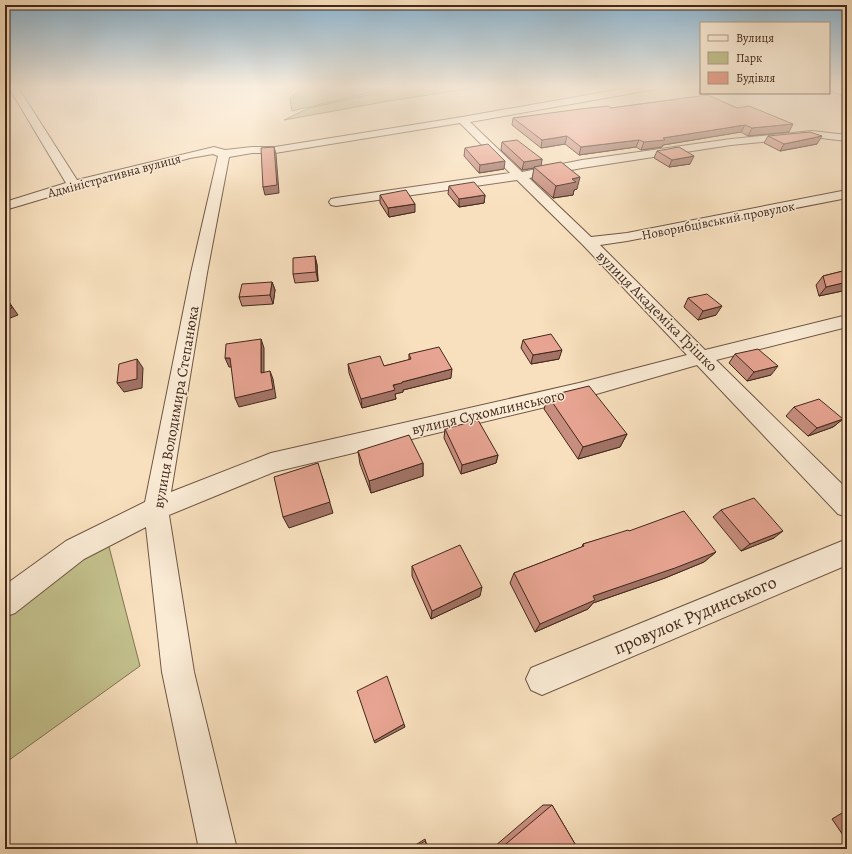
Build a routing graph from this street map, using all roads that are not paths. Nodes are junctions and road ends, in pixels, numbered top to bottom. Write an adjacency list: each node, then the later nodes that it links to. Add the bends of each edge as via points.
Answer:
1 (37, 126): 7 (street)
2 (426, 126): 5 (street, Адміністративна вулиця, via 275,150)
3 (468, 126): 6 (street, вулиця Академіка Грішко)
4 (847, 138): 6 (street, via 812,134 732,142)
5 (224, 154): 7 (street, Адміністративна вулиця, via 214,150 202,152); 15 (street, вулиця Володимира Степанюка, via 199,273)
6 (519, 176): 9 (street); 11 (street, вулиця Академіка Грішко)
7 (74, 185): 10 (street, Адміністративна вулиця)
8 (847, 194): 11 (street, Новорибцівський провулок, via 627,237)
9 (336, 202)
10 (5, 206)
11 (588, 242): 13 (street, вулиця Академіка Грішко)
12 (847, 320): 13 (street, вулиця Сухомлинського)
13 (702, 357): 14 (street, вулиця Академіка Грішко); 15 (street, вулиця Сухомлинського, via 579,391 271,464)
14 (847, 506)
15 (156, 509): 17 (street, вулиця Сухомлинського, via 75,550); 19 (street, вулиця Володимира Степанюка, via 178,672)
16 (847, 552): 18 (street, провулок Рудинського)
17 (5, 603)
18 (542, 679)
19 (218, 849)

